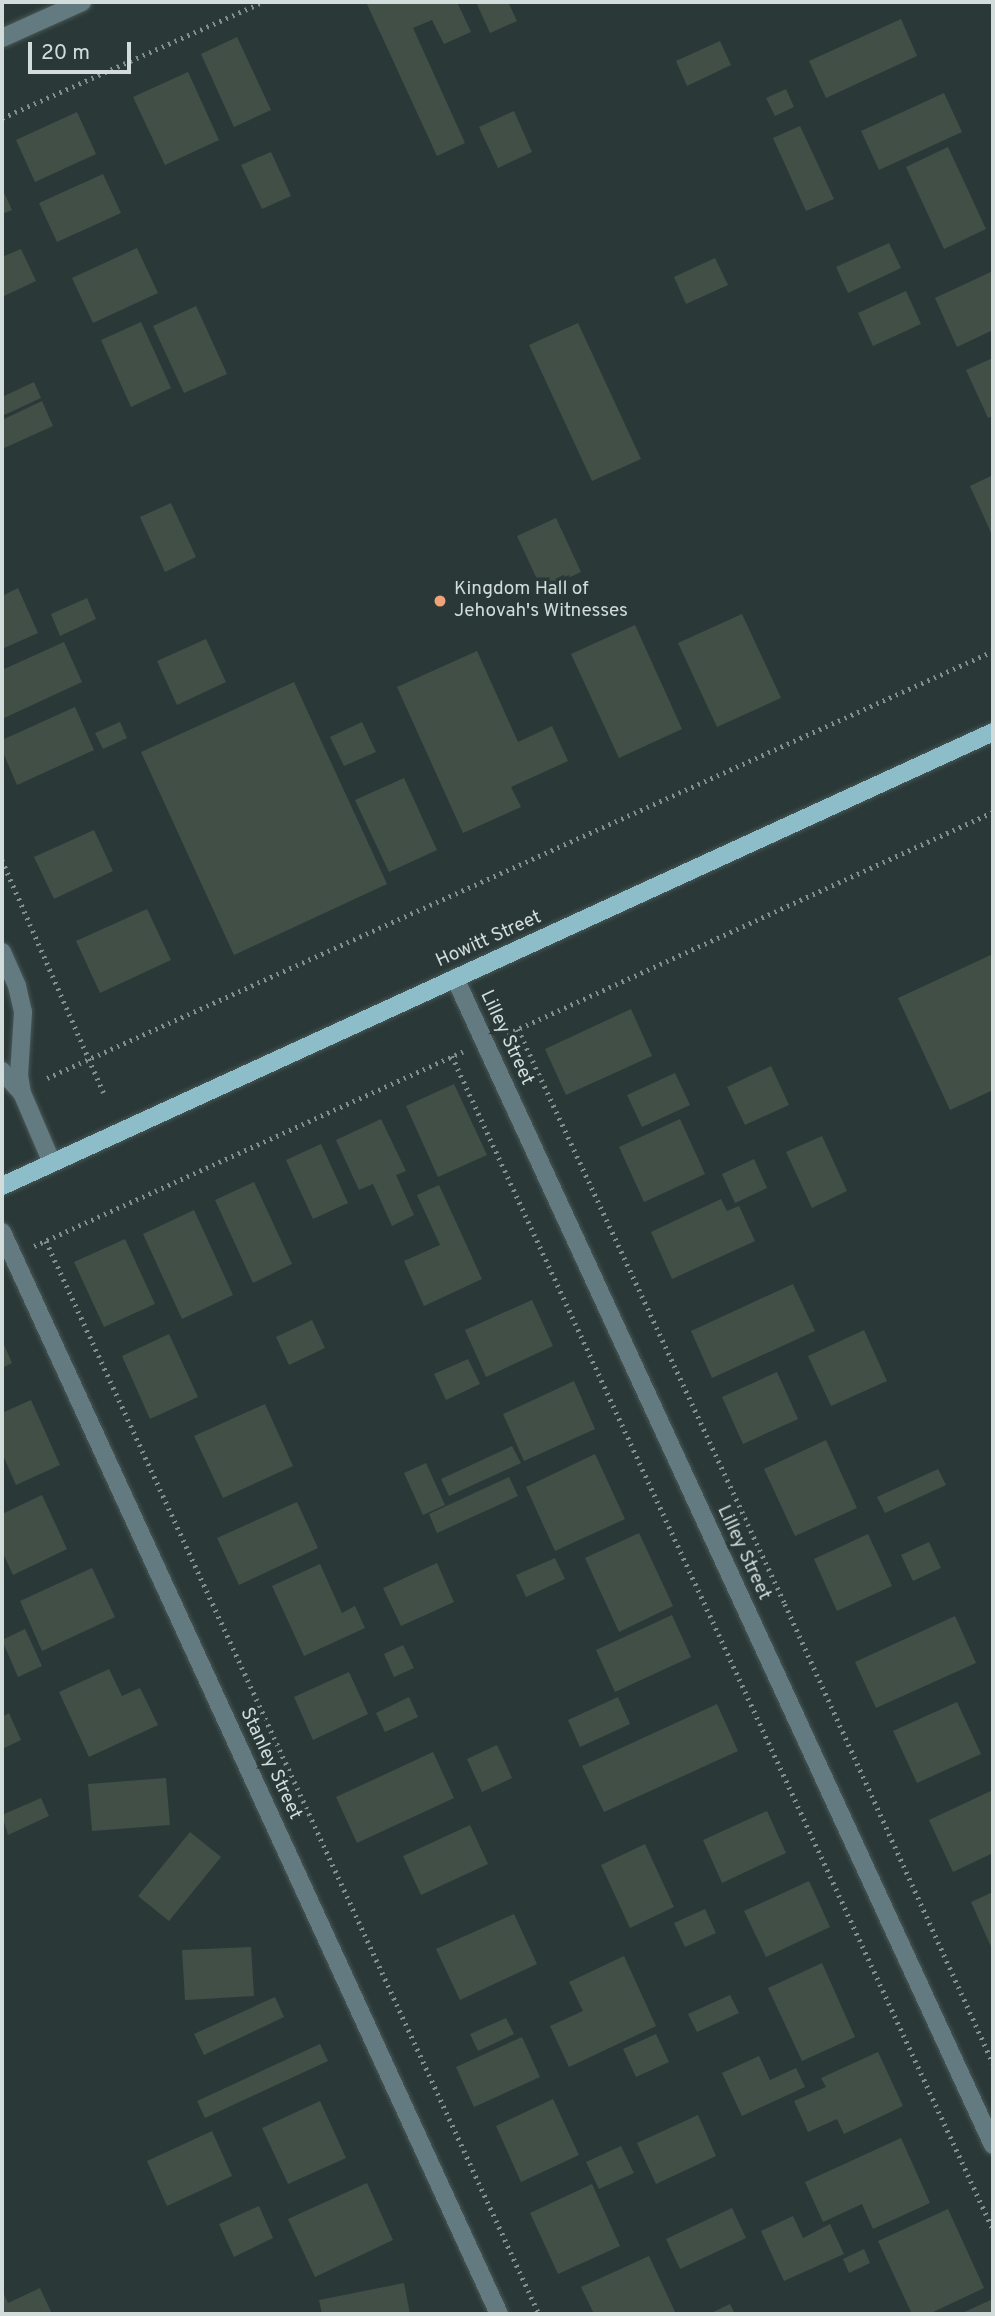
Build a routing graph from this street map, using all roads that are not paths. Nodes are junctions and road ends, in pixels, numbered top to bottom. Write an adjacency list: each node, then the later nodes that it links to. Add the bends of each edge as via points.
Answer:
1 (82, 2): 2 (street)
2 (2, 38)
3 (993, 733): 5 (main road, Howitt Street)
4 (2, 952): 7 (street, via 23,1012)
5 (455, 978): 8 (main road, Howitt Street); 11 (street, Lilley Street)
6 (2, 1071): 7 (street)
7 (22, 1093): 8 (street)
8 (52, 1163): 9 (main road, Howitt Street)
9 (2, 1186)
10 (2, 1232): 12 (street, Stanley Street)
11 (993, 2145)
12 (499, 2314)

